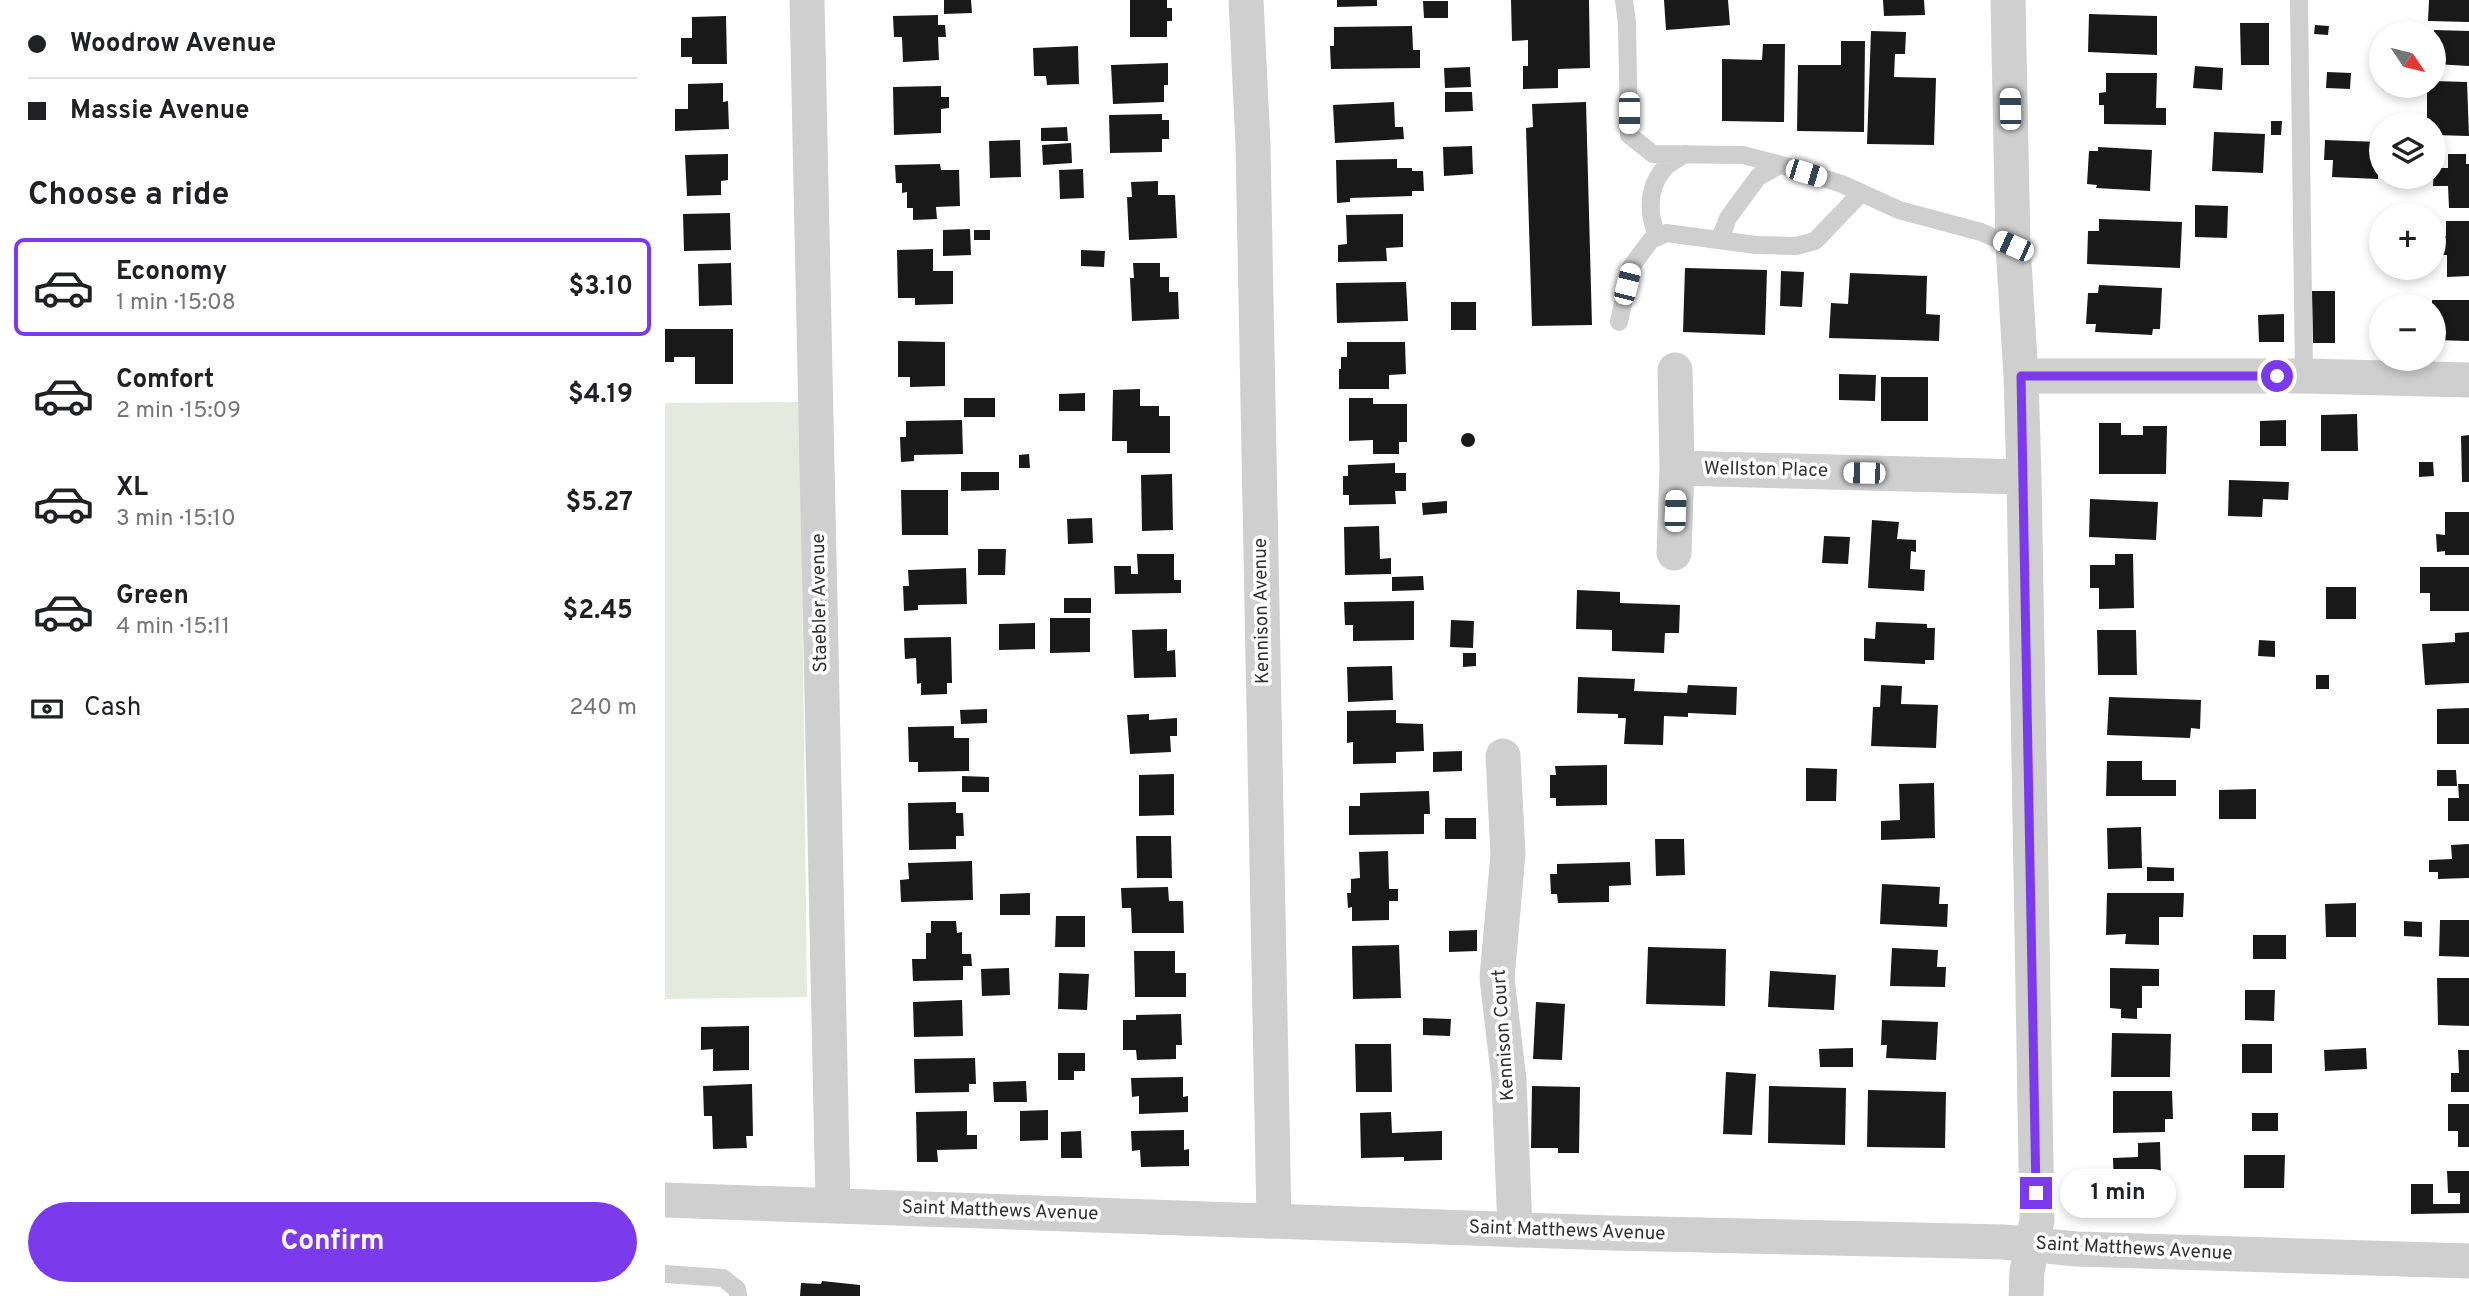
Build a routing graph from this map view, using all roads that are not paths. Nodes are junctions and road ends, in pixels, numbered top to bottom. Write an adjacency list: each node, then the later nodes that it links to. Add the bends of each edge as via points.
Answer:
1 (807, 0): 22 (street, Staebler Avenue)
2 (1246, 0): 23 (street, Kennison Avenue, via 1253,145)
3 (1624, 0): 6 (lane, via 1629,135 1653,154)
4 (2008, 0): 11 (street)
5 (2299, 0): 15 (lane)
6 (1685, 154): 7 (lane, via 1743,155); 9 (lane, via 1662,170 1650,198 1651,222)
7 (1780, 165): 8 (lane); 10 (lane, via 1758,177 1728,218)
8 (1861, 193): 10 (lane, via 1815,240 1795,246); 11 (lane, via 1899,210 1982,232)
9 (1658, 237): 10 (lane, via 1666,233); 12 (lane, via 1631,267)
10 (1720, 239)
11 (2013, 246): 14 (street)
12 (1619, 322)
13 (1675, 370): 17 (street)
14 (2021, 376): 15 (street); 18 (street)
15 (2304, 376): 16 (street)
16 (2469, 380)
17 (1677, 468): 18 (street, Wellston Place); 19 (street)
18 (2024, 477): 25 (street, via 2037,1220)
19 (1674, 553)
20 (1503, 756): 24 (street, Kennison Court, via 1508,854 1497,978 1509,1080)
21 (665, 1199): 22 (street, Saint Matthews Avenue)
22 (833, 1205): 23 (street, Saint Matthews Avenue)
23 (1274, 1221): 24 (street, Saint Matthews Avenue)
24 (1515, 1230): 25 (street, Saint Matthews Avenue)
25 (2032, 1245): 26 (street, Saint Matthews Avenue); 29 (street)
26 (2469, 1261)
27 (665, 1274): 28 (lane, via 723,1278)
28 (739, 1296)
29 (2026, 1296)

